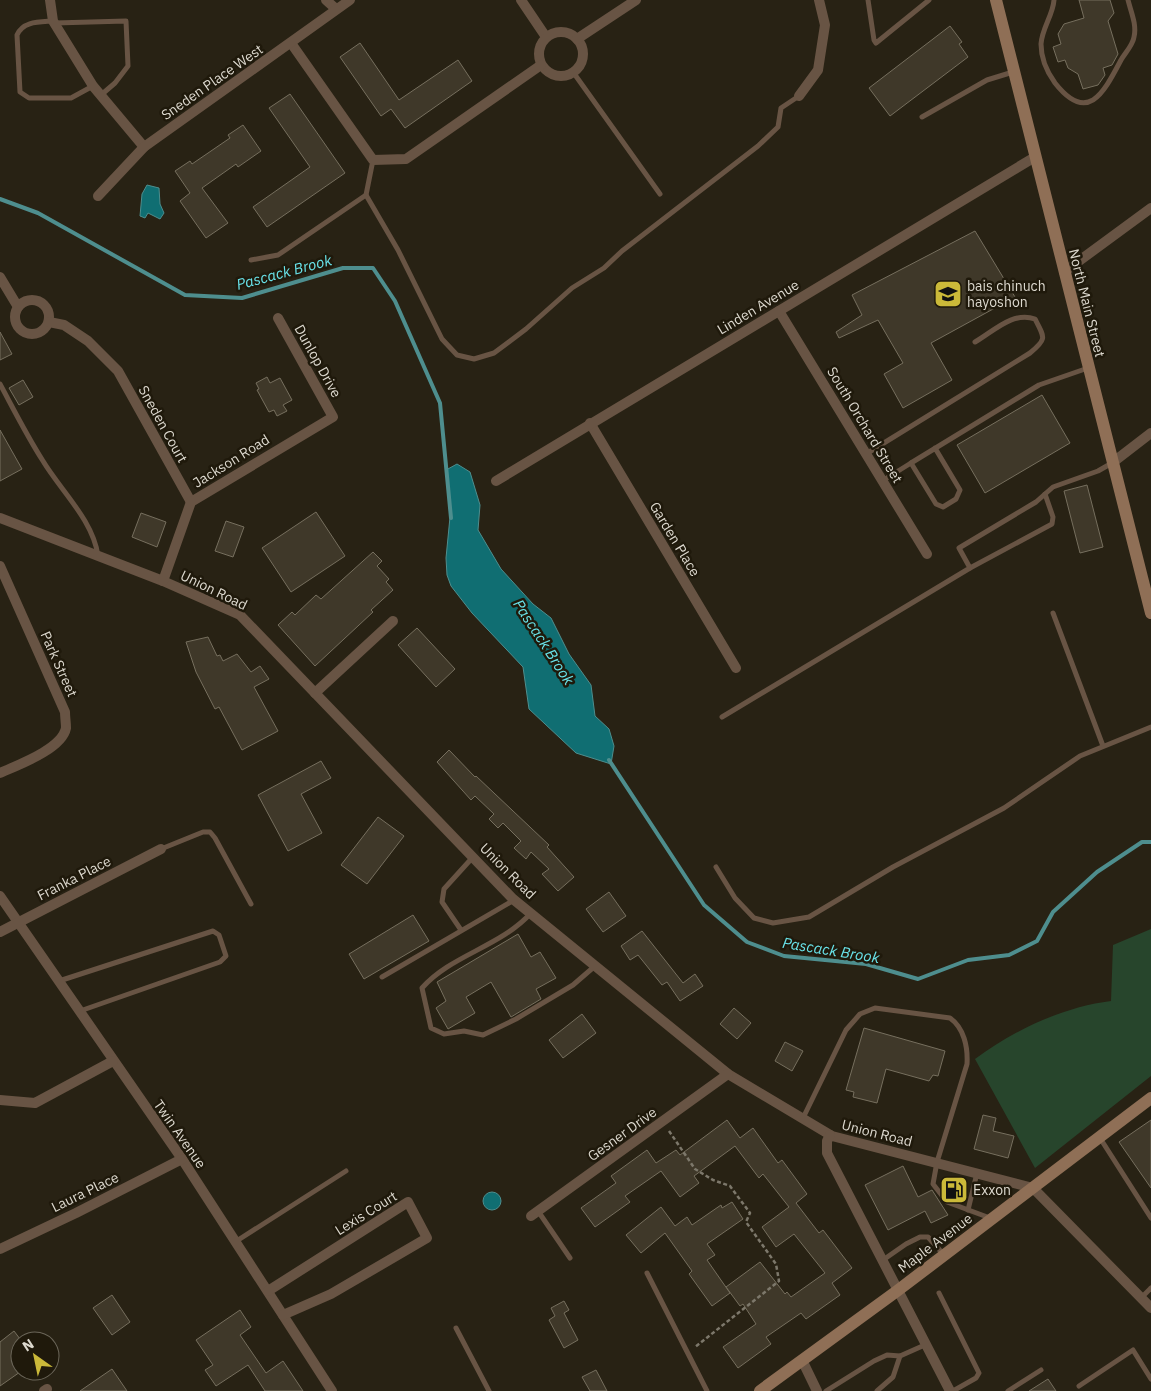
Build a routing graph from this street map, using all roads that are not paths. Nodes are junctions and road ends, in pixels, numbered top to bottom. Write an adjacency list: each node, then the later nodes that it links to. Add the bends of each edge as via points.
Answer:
1 (50, 0): 13 (street)
2 (326, 0): 12 (street)
3 (350, 0): 12 (street, Sneden Place West)
4 (521, 0): 14 (street)
5 (636, 0): 15 (street)
6 (819, 0): 22 (street, via 825,25 818,70)
7 (868, 0): 8 (lane, via 876,43)
8 (929, 0)
9 (996, 0): 19 (main road, North Main Street)
10 (1054, 0): 11 (lane, via 1041,44 1044,61 1049,75 1063,93 1074,101 1085,102 1104,92 1134,40 1135,26)
11 (1128, 0)
12 (336, 9): 16 (street, Sneden Place West)
13 (54, 22): 20 (street); 20 (lane, via 27,24 18,31 20,92 28,98 71,98); 21 (lane, via 126,21 128,66)
14 (546, 37): 15 (street, via 561,32); 17 (street, via 539,50)
15 (577, 40): 18 (street, via 583,57)
16 (291, 43): 24 (street, Sneden Place West); 26 (street)
17 (541, 65): 18 (street, via 558,76); 26 (street, via 406,159)
18 (573, 72): 27 (lane)
19 (1014, 72): 23 (lane, via 987,80); 25 (main road, North Main Street)
20 (93, 86): 21 (street)
21 (101, 95): 24 (street)
22 (799, 96): 28 (lane, via 781,108 778,127 758,146 604,268 572,288 494,353 474,359 458,355 442,339 398,250)
23 (922, 116)
24 (144, 147): 29 (street, Sneden Place West)
25 (1035, 157): 32 (main road, North Main Street); 35 (street, Linden Avenue)
26 (373, 160): 28 (lane)
27 (660, 194)
28 (366, 195): 31 (lane, via 278,256)
29 (98, 196)
30 (1151, 208): 32 (street)
31 (251, 260)
32 (1064, 272): 39 (main road, North Main Street)
33 (0, 277): 34 (street)
34 (18, 307): 37 (street, via 27,300 38,300 49,312); 37 (street, via 16,324 24,333 42,332)
35 (779, 311): 42 (street, Linden Avenue); 45 (street, South Orchard Street)
36 (278, 318): 41 (street, Dunlop Drive)
37 (49, 322): 51 (street, Sneden Court, via 64,325 88,341 118,371)
38 (976, 342): 45 (lane, via 1016,316 1036,319 1044,335 1042,343 1030,353)
39 (1088, 367): 44 (lane, via 1039,384); 47 (main road, North Main Street)
40 (0, 384): 54 (lane, via 43,461 89,528)
41 (333, 418): 51 (street, Jackson Road)
42 (590, 423): 48 (street, Linden Avenue); 61 (street, Garden Place)
43 (1151, 433): 47 (street)
44 (935, 448): 46 (lane); 46 (lane, via 960,490 956,499 943,506 936,504)
45 (866, 454): 49 (street, South Orchard Street)
46 (911, 463): 49 (lane)
47 (1112, 463): 50 (lane, via 1053,487); 59 (main road, North Main Street)
48 (496, 481)
49 (882, 481): 53 (street, South Orchard Street)
50 (1045, 494): 56 (lane, via 959,548); 56 (lane, via 1053,517 1052,524)
51 (190, 502): 57 (street, Jackson Road)
52 (0, 518): 54 (street, Union Road)
53 (927, 554)
54 (98, 556): 57 (street, Union Road)
55 (0, 566): 66 (street, Park Street, via 64,712 66,729 45,752)
56 (970, 568): 63 (lane)
57 (163, 581): 62 (street, Union Road, via 240,615)
58 (1053, 613): 65 (lane)
59 (1151, 613)
60 (393, 621): 62 (street)
61 (736, 668)
62 (315, 692): 68 (street, Union Road)
63 (722, 717)
64 (1151, 727): 65 (lane)
65 (1103, 746): 69 (lane, via 1080,756 1004,808 809,917 773,923 754,918 735,898)
66 (0, 774)
67 (161, 848): 72 (lane, via 210,832); 74 (street, Franka Place)
68 (474, 857): 71 (street, Union Road); 75 (lane, via 444,888 442,902)
69 (716, 867)
70 (0, 896): 74 (street, Twin Avenue)
71 (515, 900): 73 (street, Union Road); 75 (lane)
72 (251, 904)
73 (531, 913): 77 (street, Union Road); 77 (lane, via 499,939 434,974 422,988 431,1028 444,1034 464,1031 483,1035 573,985)
74 (18, 922): 76 (street, Franka Place); 79 (street, Twin Avenue)
75 (461, 930): 78 (lane)
76 (0, 932)
77 (595, 965): 82 (street, Union Road)
78 (382, 977)
79 (58, 981): 80 (street, Twin Avenue); 80 (lane, via 213,931 219,935 226,956 220,962)
80 (79, 1012): 81 (street, Twin Avenue)
81 (112, 1061): 84 (street, via 35,1103); 88 (street, Twin Avenue)
82 (728, 1074): 85 (street, Union Road); 94 (street, Gesner Drive)
83 (1151, 1098): 87 (main road, Maple Avenue)
84 (0, 1100)
85 (803, 1118): 86 (street, Union Road); 89 (lane, via 846,1030 860,1014 875,1008 950,1018 957,1023 968,1051 967,1064)
86 (830, 1135): 89 (street, Union Road); 101 (street, via 827,1153)
87 (1100, 1138): 92 (main road, Maple Avenue); 96 (lane)
88 (182, 1159): 97 (street, Twin Avenue); 98 (street, Laura Place)
89 (937, 1162): 91 (street, Union Road); 93 (lane, via 933,1184 947,1202)
90 (346, 1171): 97 (lane)
91 (977, 1173): 92 (street, Union Road); 93 (lane)
92 (1033, 1188): 95 (main road, Maple Avenue); 107 (street)
93 (968, 1210): 95 (lane)
94 (534, 1214): 100 (lane)
95 (992, 1218): 99 (main road, Maple Avenue)
96 (1151, 1218)
97 (236, 1242): 104 (street, Twin Avenue)
98 (0, 1248)
99 (944, 1255): 101 (lane, via 928,1237 920,1237); 105 (main road, Maple Avenue)
100 (570, 1258)
101 (882, 1260): 105 (street)
102 (647, 1273): 119 (lane)
103 (1151, 1288): 107 (lane)
104 (268, 1291): 109 (street, Twin Avenue); 109 (street, Lexis Court, via 408,1202 427,1238 331,1294)
105 (897, 1291): 111 (street); 113 (main road, Maple Avenue)
106 (939, 1293): 124 (lane, via 978,1373 976,1378)
107 (1141, 1298): 108 (street)
108 (1151, 1308)
109 (283, 1315): 117 (street, Twin Avenue)
110 (456, 1328): 118 (lane)
111 (928, 1344): 112 (lane); 124 (street)
112 (900, 1356): 122 (lane, via 874,1361); 123 (lane, via 893,1377)
113 (802, 1360): 120 (main road, Maple Avenue); 121 (street)
114 (1041, 1370): 125 (lane)
115 (1151, 1379): 116 (lane, via 1133,1350)
116 (1079, 1386)
117 (332, 1391)
118 (489, 1391)
119 (706, 1391)
120 (760, 1391)
121 (817, 1391)
122 (826, 1391)
123 (877, 1391)
124 (951, 1391)
125 (1008, 1391)

